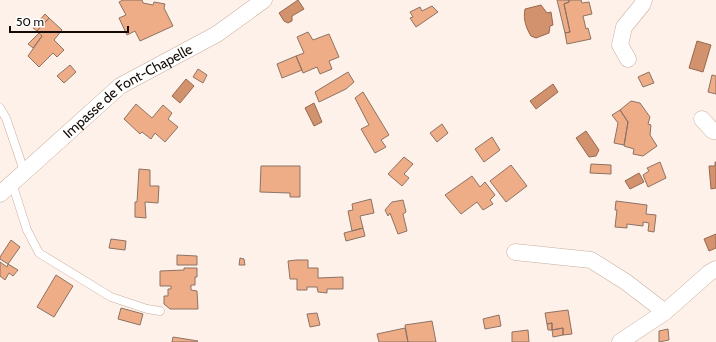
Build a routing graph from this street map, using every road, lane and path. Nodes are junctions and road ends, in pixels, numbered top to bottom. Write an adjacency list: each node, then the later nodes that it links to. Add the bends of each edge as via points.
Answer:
1 (264, 0): 7 (street, Impasse de Font-Chapelle, via 217,34 120,86)
2 (644, 0): 3 (street, via 624,27 620,45)
3 (628, 59)
4 (0, 108): 7 (lane, via 6,118)
5 (702, 119): 6 (street)
6 (716, 131)
7 (24, 171): 8 (street, Impasse de Font-Chapelle)
8 (12, 183): 9 (street, Impasse de Font-Chapelle); 12 (lane, via 27,230 39,253 111,297)
9 (0, 194)
10 (515, 252): 13 (street, via 591,260 626,282)
11 (716, 269): 13 (street, via 709,272)
12 (160, 311)
13 (665, 312): 14 (street)
14 (620, 342)

